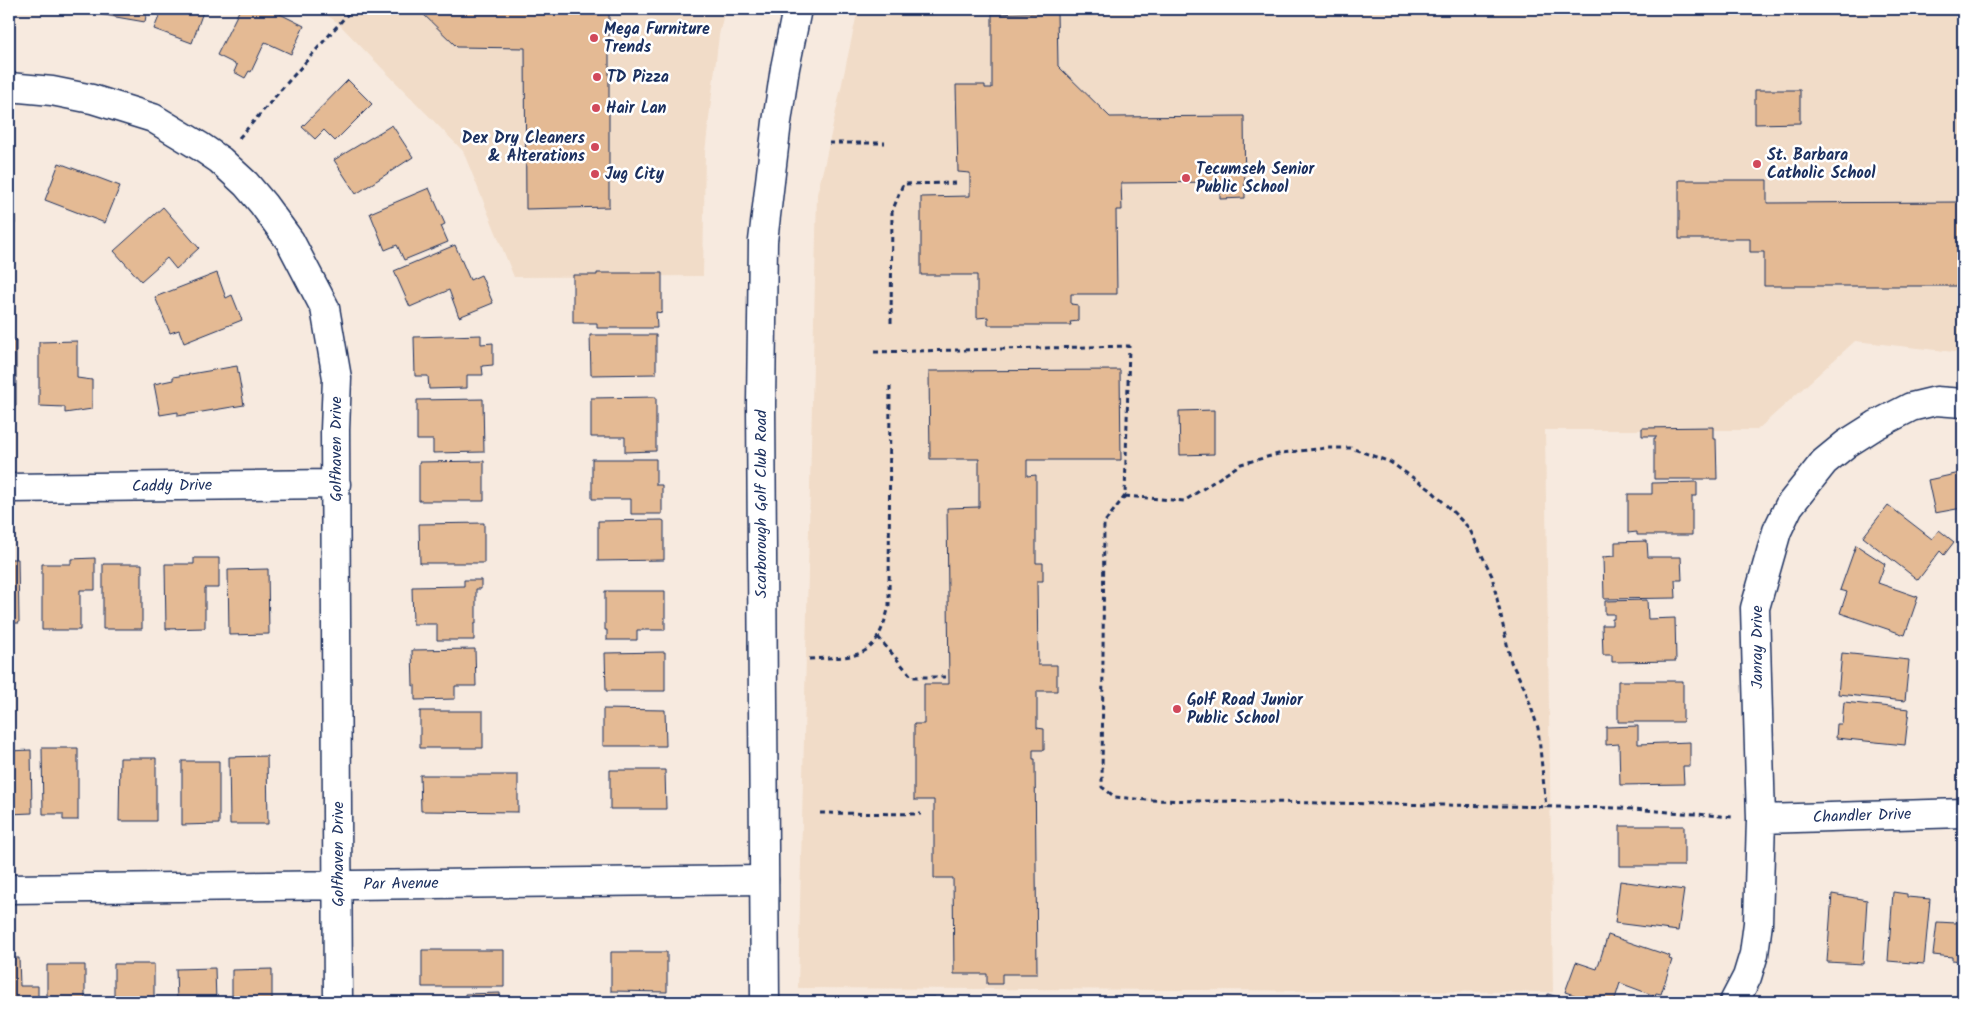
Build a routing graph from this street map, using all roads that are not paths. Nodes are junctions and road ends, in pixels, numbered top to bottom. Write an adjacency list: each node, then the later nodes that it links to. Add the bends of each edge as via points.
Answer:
1 (797, 9): 8 (street, Scarborough Golf Club Road, via 777,122 763,241)
2 (9, 87): 4 (street, Golfhaven Drive, via 92,99 153,118 220,160 258,197 290,241 325,308 337,378)
3 (1963, 403): 7 (street, Janray Drive, via 1936,401 1912,407 1846,444 1824,462 1789,506 1776,531 1755,608)
4 (336, 484): 5 (street, Caddy Drive); 9 (street, Golfhaven Drive)
5 (9, 488)
6 (1963, 814): 7 (street, Chandler Drive)
7 (1761, 819): 13 (street, Janray Drive, via 1754,954)
8 (764, 880): 9 (street, Par Avenue); 12 (street, Scarborough Golf Club Road)
9 (337, 885): 10 (street, Par Avenue); 11 (street, Golfhaven Drive)
10 (9, 889)
11 (338, 1002)
12 (764, 1002)
13 (1734, 1002)

